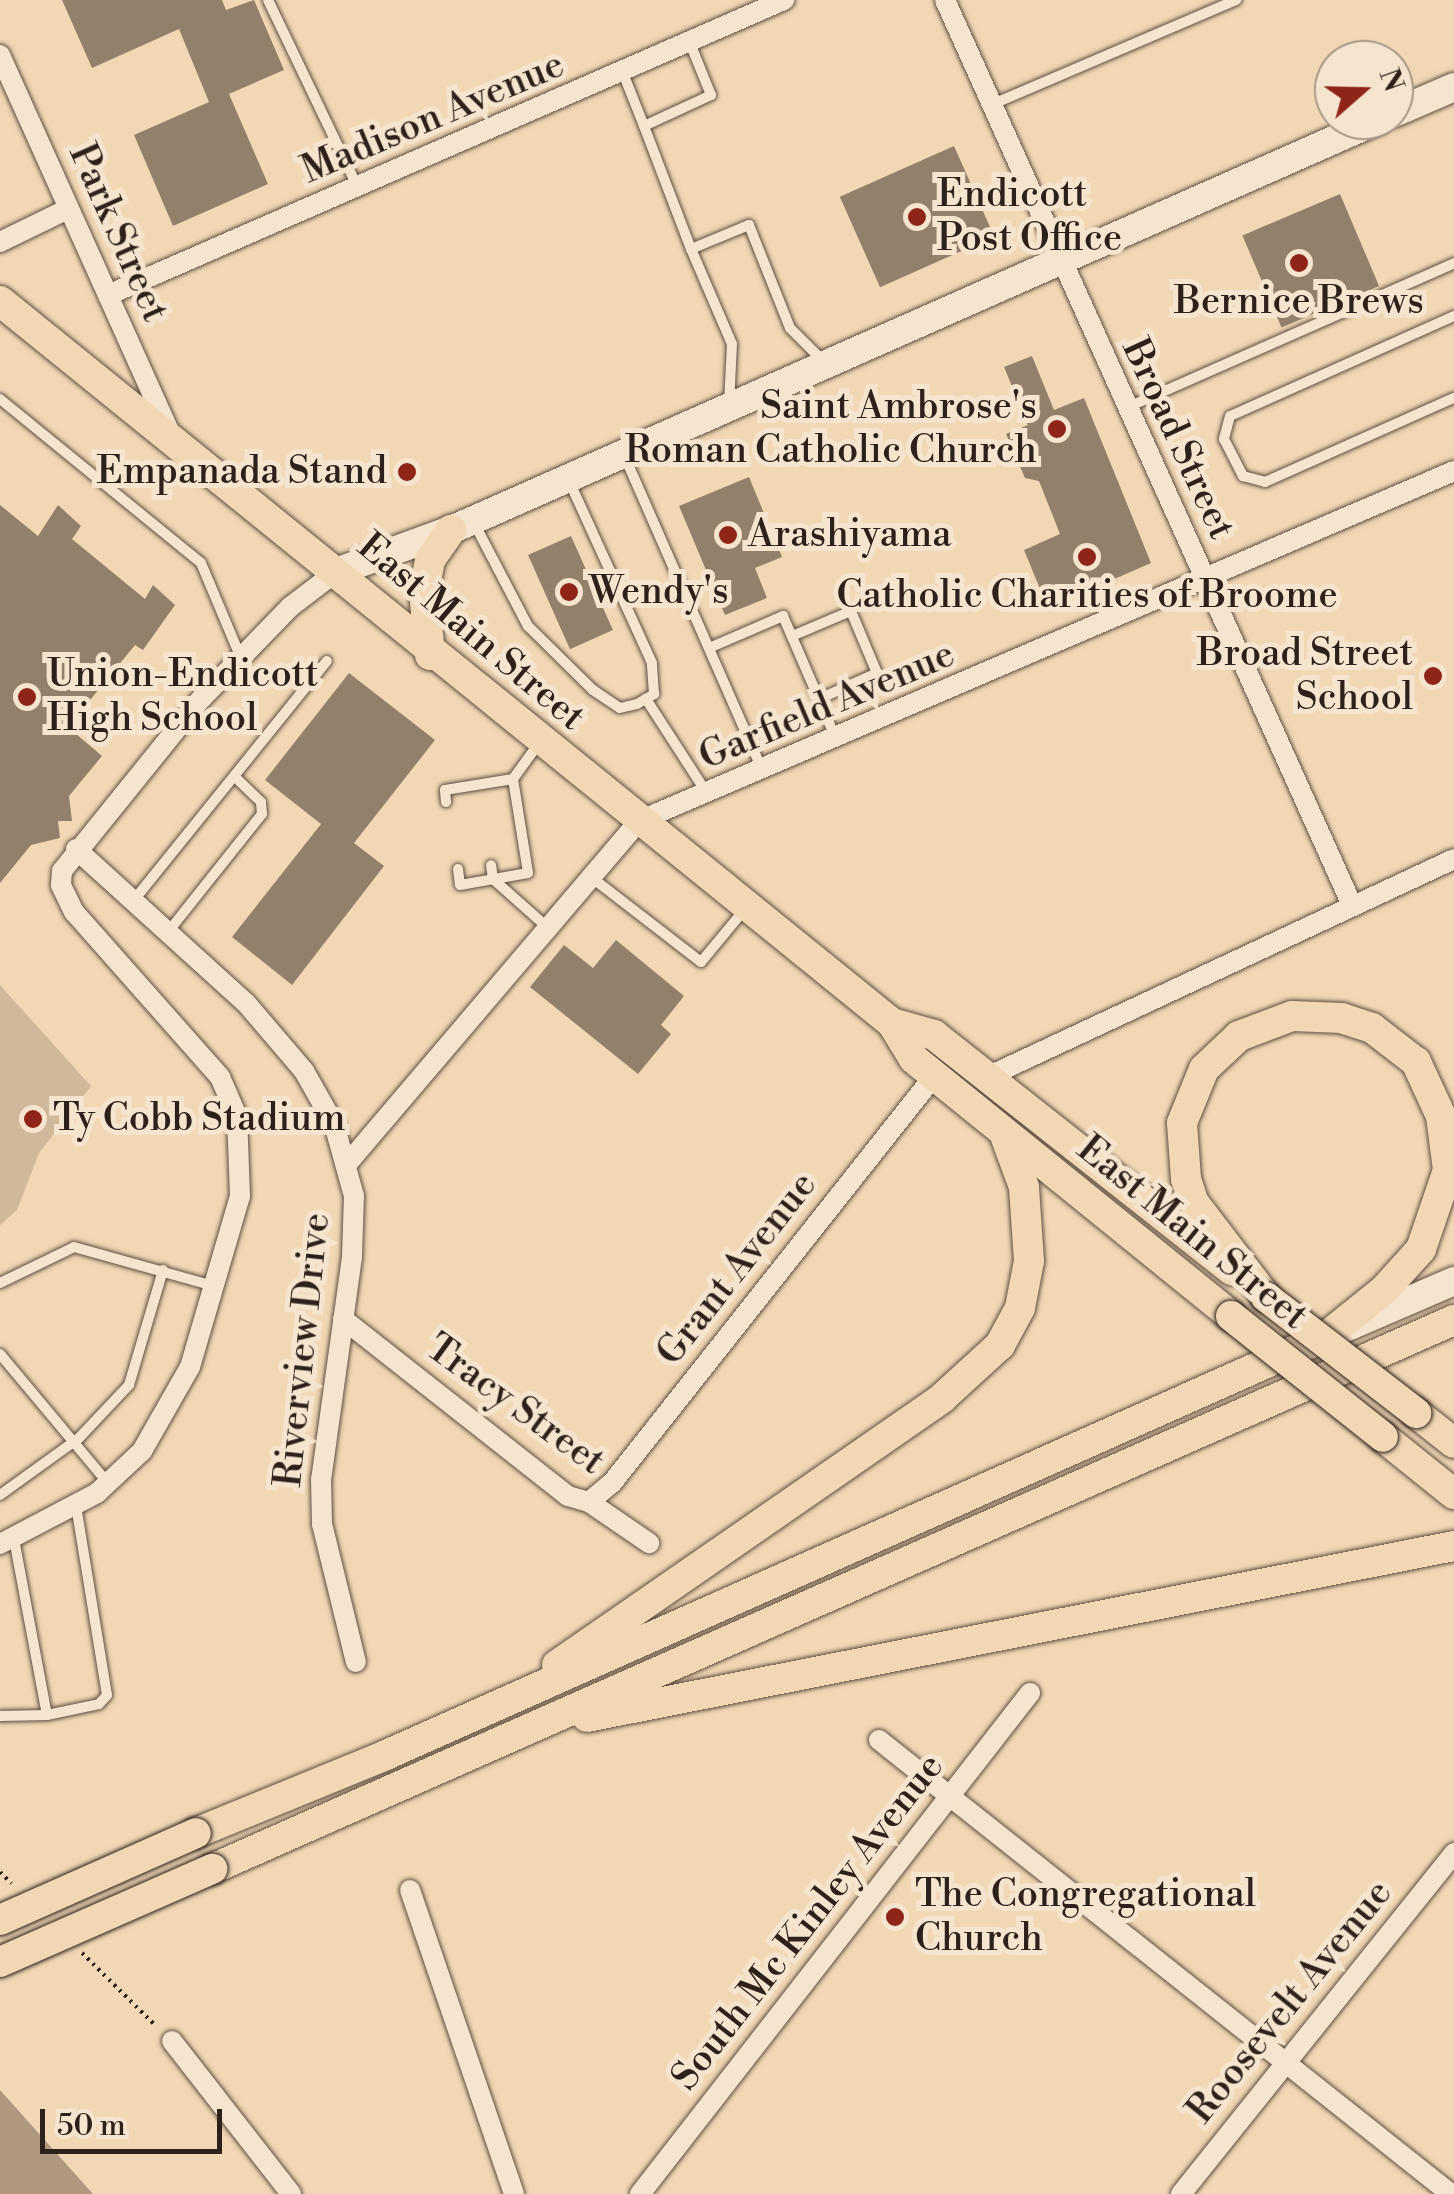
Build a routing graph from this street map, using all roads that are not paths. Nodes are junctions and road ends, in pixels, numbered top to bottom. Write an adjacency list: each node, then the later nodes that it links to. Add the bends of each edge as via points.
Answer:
1 (268, 0): 13 (lane)
2 (784, 0): 5 (street, Madison Avenue)
3 (945, 0): 10 (street, Broad Street)
4 (1236, 0): 10 (lane)
5 (690, 43): 7 (street, Madison Avenue); 11 (lane, via 711,95)
6 (0, 54): 14 (street, Park Street)
7 (623, 73): 11 (lane); 13 (street, Madison Avenue)
8 (1454, 87): 9 (street)
9 (1414, 104)
10 (991, 105): 17 (street, Broad Street)
11 (644, 126): 16 (lane)
12 (1333, 140): 17 (street)
13 (358, 189): 19 (street, Madison Avenue)
14 (68, 209): 15 (street); 19 (street, Park Street)
15 (0, 242)
16 (690, 249): 22 (lane, via 749,225 790,328); 25 (lane, via 732,344)
17 (1058, 261): 22 (street); 26 (street, Broad Street)
18 (1454, 263): 26 (lane)
19 (108, 295): 27 (street, Park Street)
20 (0, 301): 27 (main road, East Main Street)
21 (1454, 316): 24 (lane, via 1230,416 1224,439 1243,476 1265,482)
22 (826, 363): 25 (street)
23 (0, 399): 37 (lane, via 202,563)
24 (1453, 402)
25 (729, 407): 28 (street)
26 (1125, 408): 33 (street, Broad Street)
27 (173, 439): 32 (main road, East Main Street)
28 (624, 454): 30 (street); 35 (lane)
29 (1454, 471): 33 (street, Garfield Avenue)
30 (567, 478): 31 (street); 39 (lane, via 652,663 654,694)
31 (462, 525): 32 (street); 36 (main road, via 430,560 424,591); 39 (lane, via 528,626 620,708)
32 (336, 572): 36 (main road, East Main Street); 37 (street)
33 (1204, 582): 41 (street, Garfield Avenue); 58 (street, Broad Street)
34 (792, 636): 35 (lane, via 783,616); 40 (lane); 40 (lane, via 851,611 878,674)
35 (709, 648): 43 (lane)
36 (430, 654): 42 (main road, East Main Street)
37 (242, 658): 51 (street)
38 (327, 660): 44 (lane)
39 (646, 699): 47 (lane)
40 (818, 699): 41 (lane)
41 (837, 740): 43 (street, Garfield Avenue)
42 (540, 742): 45 (lane); 50 (main road, East Main Street)
43 (763, 772): 47 (street, Garfield Avenue)
44 (234, 776): 57 (lane); 61 (lane, via 261,802 262,814)
45 (513, 779): 46 (lane); 56 (lane, via 528,873)
46 (479, 784): 48 (lane); 49 (lane, via 445,790)
47 (708, 795): 50 (street, Garfield Avenue)
48 (481, 797)
49 (446, 802)
50 (639, 820): 55 (street, Garfield Avenue); 59 (main road, East Main Street)
51 (76, 849): 57 (street, Riverview Drive); 70 (street, via 61,884 74,912 186,1032 220,1077 238,1116 240,1196)
52 (1454, 859): 58 (street)
53 (492, 865): 56 (lane)
54 (458, 869): 56 (lane, via 460,885)
55 (590, 877): 59 (lane, via 701,962); 60 (street, Garfield Avenue)
56 (493, 880): 60 (lane)
57 (133, 901): 61 (street, Riverview Drive)
58 (1352, 905): 64 (street)
59 (747, 907): 62 (main road, East Main Street)
60 (546, 926): 66 (street, Garfield Avenue)
61 (168, 932): 66 (street, Riverview Drive, via 246,1003 304,1071)
62 (892, 1022): 63 (main road, East Main Street, via 914,1060); 64 (main road, East Main Street, via 934,1035)
63 (934, 1076): 65 (main road, East Main Street); 81 (street, Grant Avenue, via 612,1483)
64 (986, 1077): 71 (main road, East Main Street)
65 (1005, 1135): 79 (main road, East Main Street, bridge); 88 (main road, via 1024,1188 1029,1261 1020,1308 1000,1344 942,1398)
66 (347, 1164): 72 (street, Riverview Drive, via 352,1257)
67 (163, 1270): 69 (lane, via 74,1246); 70 (lane); 77 (lane, via 128,1386)
68 (1454, 1281): 74 (street)
69 (0, 1284)
70 (215, 1287): 78 (street, via 190,1368 142,1451)
71 (1266, 1296): 74 (main road, via 1194,1204 1182,1122 1204,1069 1240,1036 1292,1016 1342,1018 1372,1028 1416,1062 1441,1116 1448,1170 1422,1248); 76 (main road, East Main Street, bridge)
72 (343, 1319): 81 (street, Tracy Street, via 568,1496); 86 (street, Riverview Drive, via 321,1479 322,1524)
73 (1454, 1320): 92 (main road)
74 (1327, 1336): 88 (main road)
75 (0, 1354): 77 (lane)
76 (1454, 1443)
77 (71, 1444): 78 (lane); 80 (lane)
78 (108, 1483): 82 (street)
79 (1454, 1494)
80 (0, 1495)
81 (589, 1502): 84 (street, Tracy Street)
82 (76, 1506): 83 (street); 89 (lane, via 106,1695 99,1704)
83 (7, 1542): 89 (lane)
84 (650, 1543)
85 (1454, 1546): 92 (main road, via 604,1712)
86 (356, 1662)
87 (1030, 1693): 93 (street, South Mc Kinley Avenue)
88 (513, 1698): 96 (main road, bridge)
89 (46, 1715): 90 (lane)
90 (0, 1716)
91 (879, 1740): 93 (street)
92 (484, 1748): 97 (main road, bridge)
93 (950, 1797): 99 (street); 102 (street, South Mc Kinley Avenue)
94 (1454, 1853): 99 (street, Roosevelt Avenue)
95 (410, 1890): 101 (street)
96 (0, 1920)
97 (0, 1962)
98 (172, 2041): 100 (street)
99 (1285, 2062): 103 (street, Roosevelt Avenue); 104 (street)
100 (292, 2194)
101 (514, 2194)
102 (640, 2194)
103 (1181, 2194)
104 (1451, 2194)

